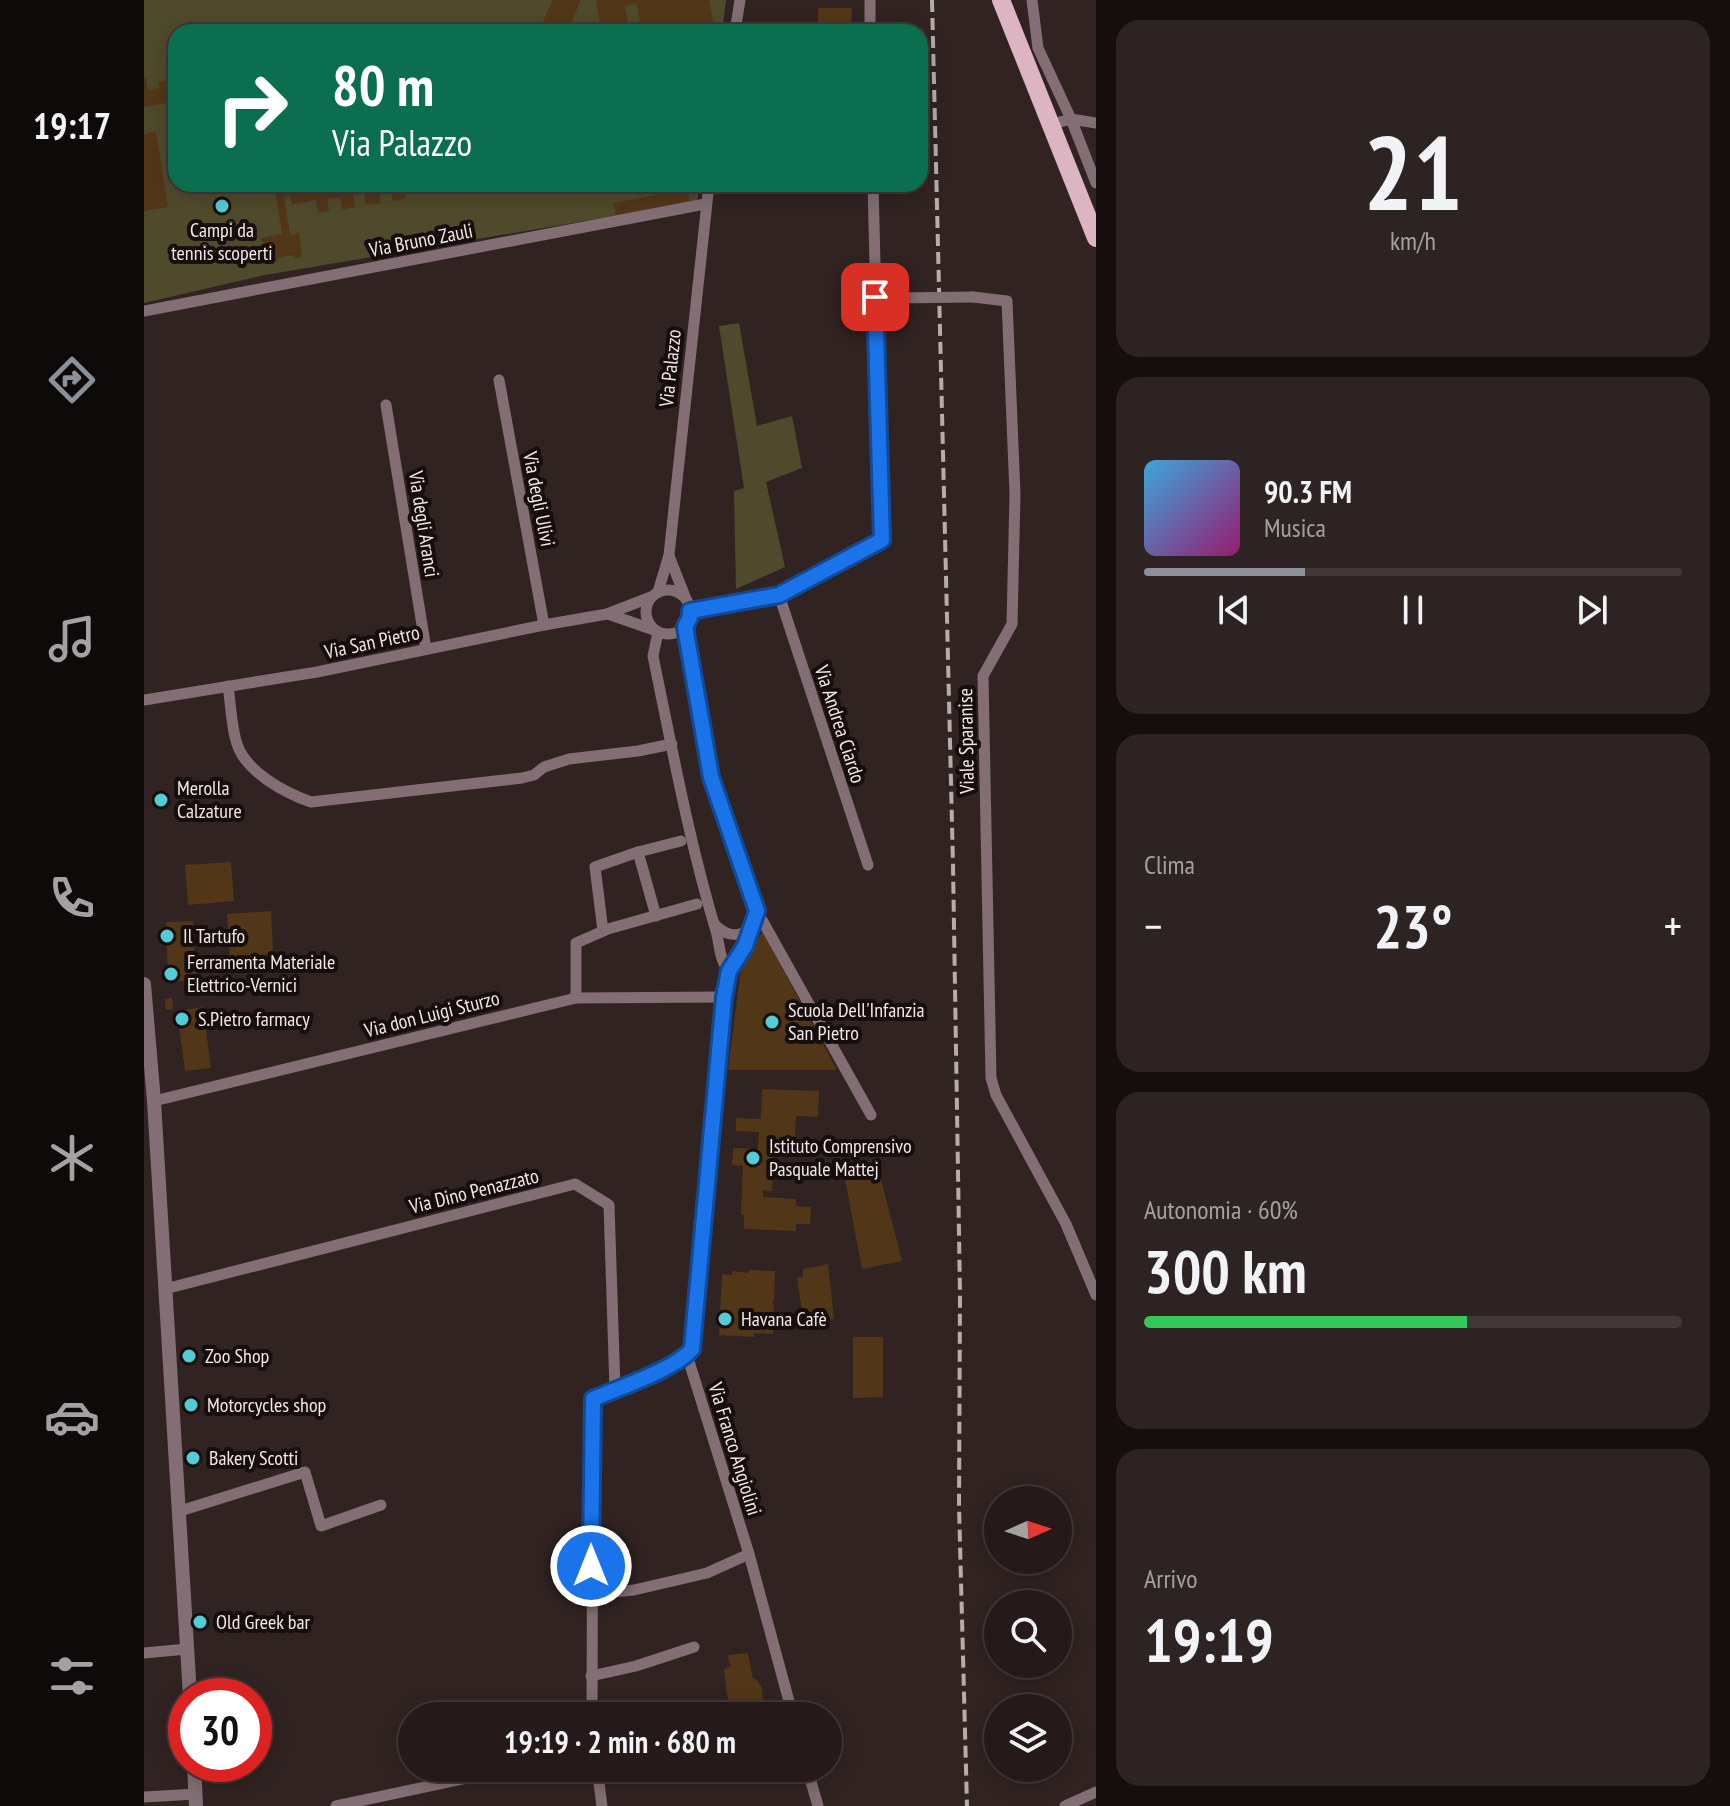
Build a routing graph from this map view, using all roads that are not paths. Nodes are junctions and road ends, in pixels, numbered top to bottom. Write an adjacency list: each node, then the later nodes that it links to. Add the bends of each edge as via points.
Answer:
1 (740, 0): 5 (street)
2 (870, 0): 6 (street)
3 (1001, 0): 9 (main road)
4 (1032, 0): 7 (street, via 1038,48)
5 (736, 24)
6 (870, 24)
7 (1071, 119): 8 (street); 9 (street); 10 (street)
8 (1096, 123)
9 (1049, 125): 14 (main road)
10 (1096, 183)
11 (707, 192): 13 (street, Via Palazzo)
12 (873, 192): 15 (street)
13 (705, 204): 16 (street, Via Bruno Zauli); 19 (street, Via Palazzo)
14 (1096, 238)
15 (875, 297): 21 (street, via 882,540); 47 (street, Viale Sparanise, bridge, via 1007,301 1015,494 1012,624 983,676 991,1078)
16 (144, 311)
17 (499, 380): 24 (street, Via degli Ulivi)
18 (386, 405): 27 (street, Via degli Aranci)
19 (669, 555): 20 (street, Via Palazzo); 22 (street, Via Palazzo)
20 (655, 595): 22 (street, via 671,590); 23 (street, Via San Pietro); 26 (street, via 646,614)
21 (779, 595): 22 (street); 33 (street, Via Andrea Ciardo)
22 (688, 605): 25 (street)
23 (607, 614): 24 (street, Via San Pietro); 26 (street, Via San Pietro)
24 (544, 625): 27 (street, Via San Pietro)
25 (685, 627): 26 (street, via 666,635); 35 (street, via 711,777)
26 (656, 631): 30 (street, via 653,656)
27 (426, 649): 28 (street, Via San Pietro)
28 (228, 686): 29 (street, Via San Pietro); 30 (street, via 237,746 250,765 276,786 311,802 522,778 569,759)
29 (144, 700)
30 (672, 744): 37 (street)
31 (681, 841): 32 (street)
32 (638, 852): 36 (street); 39 (street, via 595,867)
33 (868, 865)
34 (697, 904): 36 (street)
35 (757, 911): 38 (street); 45 (street)
36 (656, 916): 39 (street)
37 (713, 924): 38 (street, via 734,935); 40 (street)
38 (752, 927): 40 (street)
39 (603, 931): 43 (street, via 576,943)
40 (729, 971): 42 (street)
41 (144, 984): 44 (street)
42 (724, 997): 43 (street, Via don Luigi Sturzo); 48 (street, via 692,1349)
43 (576, 998): 44 (street, Via don Luigi Sturzo)
44 (154, 1101): 46 (street)
45 (871, 1115)
46 (165, 1289): 49 (street, Via Dino Penazzato, via 575,1184 609,1205); 51 (street)
47 (1096, 1295)
48 (687, 1355): 49 (street); 52 (street, Via Franco Angiolini)
49 (615, 1389): 53 (street, via 593,1399)
50 (381, 1505): 51 (street, via 321,1526 305,1472)
51 (180, 1511): 55 (street)
52 (749, 1554): 53 (street, via 707,1573); 60 (street, Via Franco Angiolini)
53 (591, 1594): 57 (street)
54 (694, 1647): 57 (street)
55 (187, 1649): 56 (street); 58 (street)
56 (144, 1653)
57 (591, 1676): 59 (street)
58 (189, 1678)
59 (592, 1702)
60 (789, 1702)
61 (448, 1782): 67 (street)
62 (599, 1782): 68 (street)
63 (811, 1782): 69 (street)
64 (1096, 1792): 70 (street)
65 (144, 1797): 66 (street)
66 (196, 1800)
67 (336, 1806)
68 (602, 1806)
69 (818, 1806)
70 (1065, 1806)

